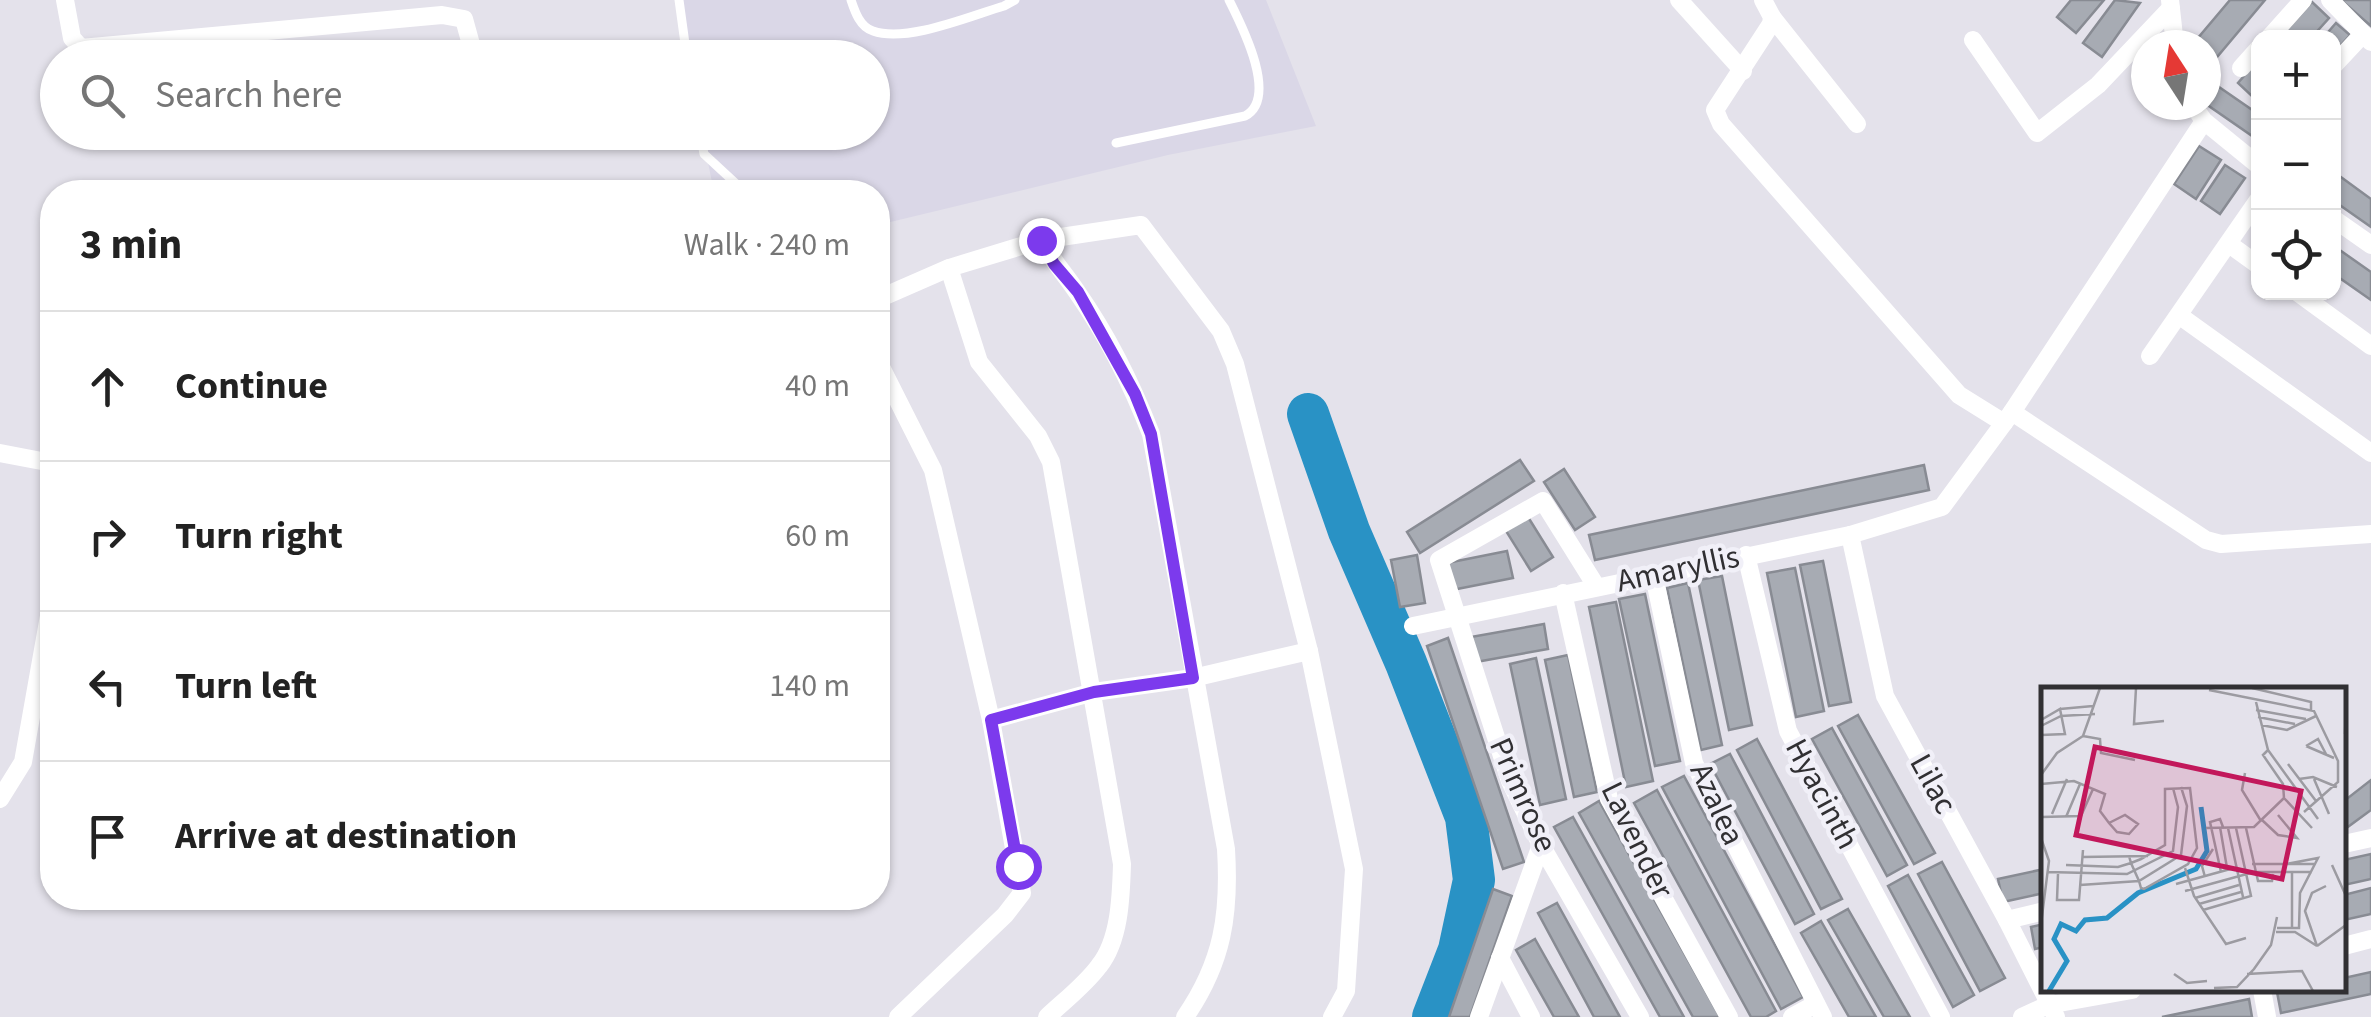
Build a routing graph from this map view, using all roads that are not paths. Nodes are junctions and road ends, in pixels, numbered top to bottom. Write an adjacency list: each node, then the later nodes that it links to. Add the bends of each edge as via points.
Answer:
1 (65, 0): 14 (street)
2 (679, 0): 17 (lane)
3 (851, 0): 4 (lane, via 858,20 872,31 910,33)
4 (1014, 0)
5 (1229, 0): 25 (lane, via 1256,65 1254,112)
6 (1679, 0): 22 (street)
7 (2303, 0): 12 (street)
8 (2330, 0): 13 (street)
9 (2170, 4): 11 (street); 18 (street, via 2098,86 2037,132)
10 (1768, 8): 22 (street, via 1771,24); 24 (street)
11 (2173, 30)
12 (2276, 30)
13 (2367, 38): 20 (street)
14 (74, 40)
15 (171, 40): 16 (street, via 442,16 464,19)
16 (470, 40)
17 (685, 40)
18 (1973, 40)
19 (2251, 57): 21 (street)
20 (2341, 59)
21 (2241, 68)
22 (1743, 72): 42 (street, via 1716,110 1721,124 1959,395)
23 (2204, 121): 27 (street); 42 (street)
24 (1857, 124)
25 (1116, 143)
26 (703, 150): 28 (lane)
27 (2251, 159)
28 (732, 180)
29 (2251, 210): 32 (street)
30 (2341, 224): 33 (street)
31 (1041, 240): 35 (street); 54 (street, via 1141,225 1221,331); 56 (street, via 1078,292 1151,434)
32 (2229, 244): 34 (street); 38 (street)
33 (2371, 245)
34 (2251, 260)
35 (949, 268): 36 (street); 57 (street, via 979,362 1051,462)
36 (890, 293)
37 (2307, 300): 39 (street)
38 (2180, 316): 40 (street); 44 (street)
39 (2371, 346)
40 (2150, 356)
41 (890, 385): 58 (street, via 932,470)
42 (2008, 418): 46 (street, via 2206,540); 47 (street, Amaryllis, via 1942,506)
43 (0, 453): 45 (street)
44 (2371, 453)
45 (40, 461)
46 (2371, 534)
47 (1850, 536): 48 (street, Amaryllis); 64 (street, Lilac, via 1885,696)
48 (1746, 555): 49 (street, Amaryllis); 82 (street, Hyacinth, via 1788,731)
49 (1654, 576): 50 (street, Amaryllis); 71 (street, Azalea, via 1694,763)
50 (1596, 586): 51 (street, Amaryllis); 52 (street, Primrose, via 1543,501 1439,560)
51 (1563, 593): 52 (street, Amaryllis); 80 (street, Lavender, via 1609,799)
52 (1456, 614): 53 (street, Amaryllis); 61 (street, Primrose, via 1510,781)
53 (1413, 626)
54 (1310, 651): 56 (street); 76 (street, via 1354,869 1346,992)
55 (40, 666): 59 (street, via 23,762)
56 (1193, 678): 57 (street); 75 (street, via 1229,895 1222,942 1205,988)
57 (1094, 692): 58 (street); 74 (street, via 1122,864 1121,898 1101,964)
58 (991, 720): 73 (street, via 1022,894)
59 (0, 798)
60 (2371, 838): 62 (street)
61 (1541, 844): 67 (street); 79 (street, Primrose)
62 (2346, 844)
63 (2041, 913): 64 (street)
64 (2007, 920): 68 (street, Lilac)
65 (2371, 939): 66 (street)
66 (2346, 945)
67 (1500, 958): 77 (street); 78 (street)
68 (2041, 989)
69 (2124, 992): 72 (street)
70 (2262, 992): 84 (street)
71 (1820, 1010): 81 (street)
72 (2052, 1011): 83 (street)
73 (898, 1017)
74 (1046, 1017)
75 (1185, 1017)
76 (1332, 1017)
77 (1479, 1017)
78 (1531, 1017)
79 (1640, 1017)
80 (1730, 1017)
81 (1792, 1017)
82 (1940, 1017)
83 (2022, 1017)
84 (2267, 1017)

